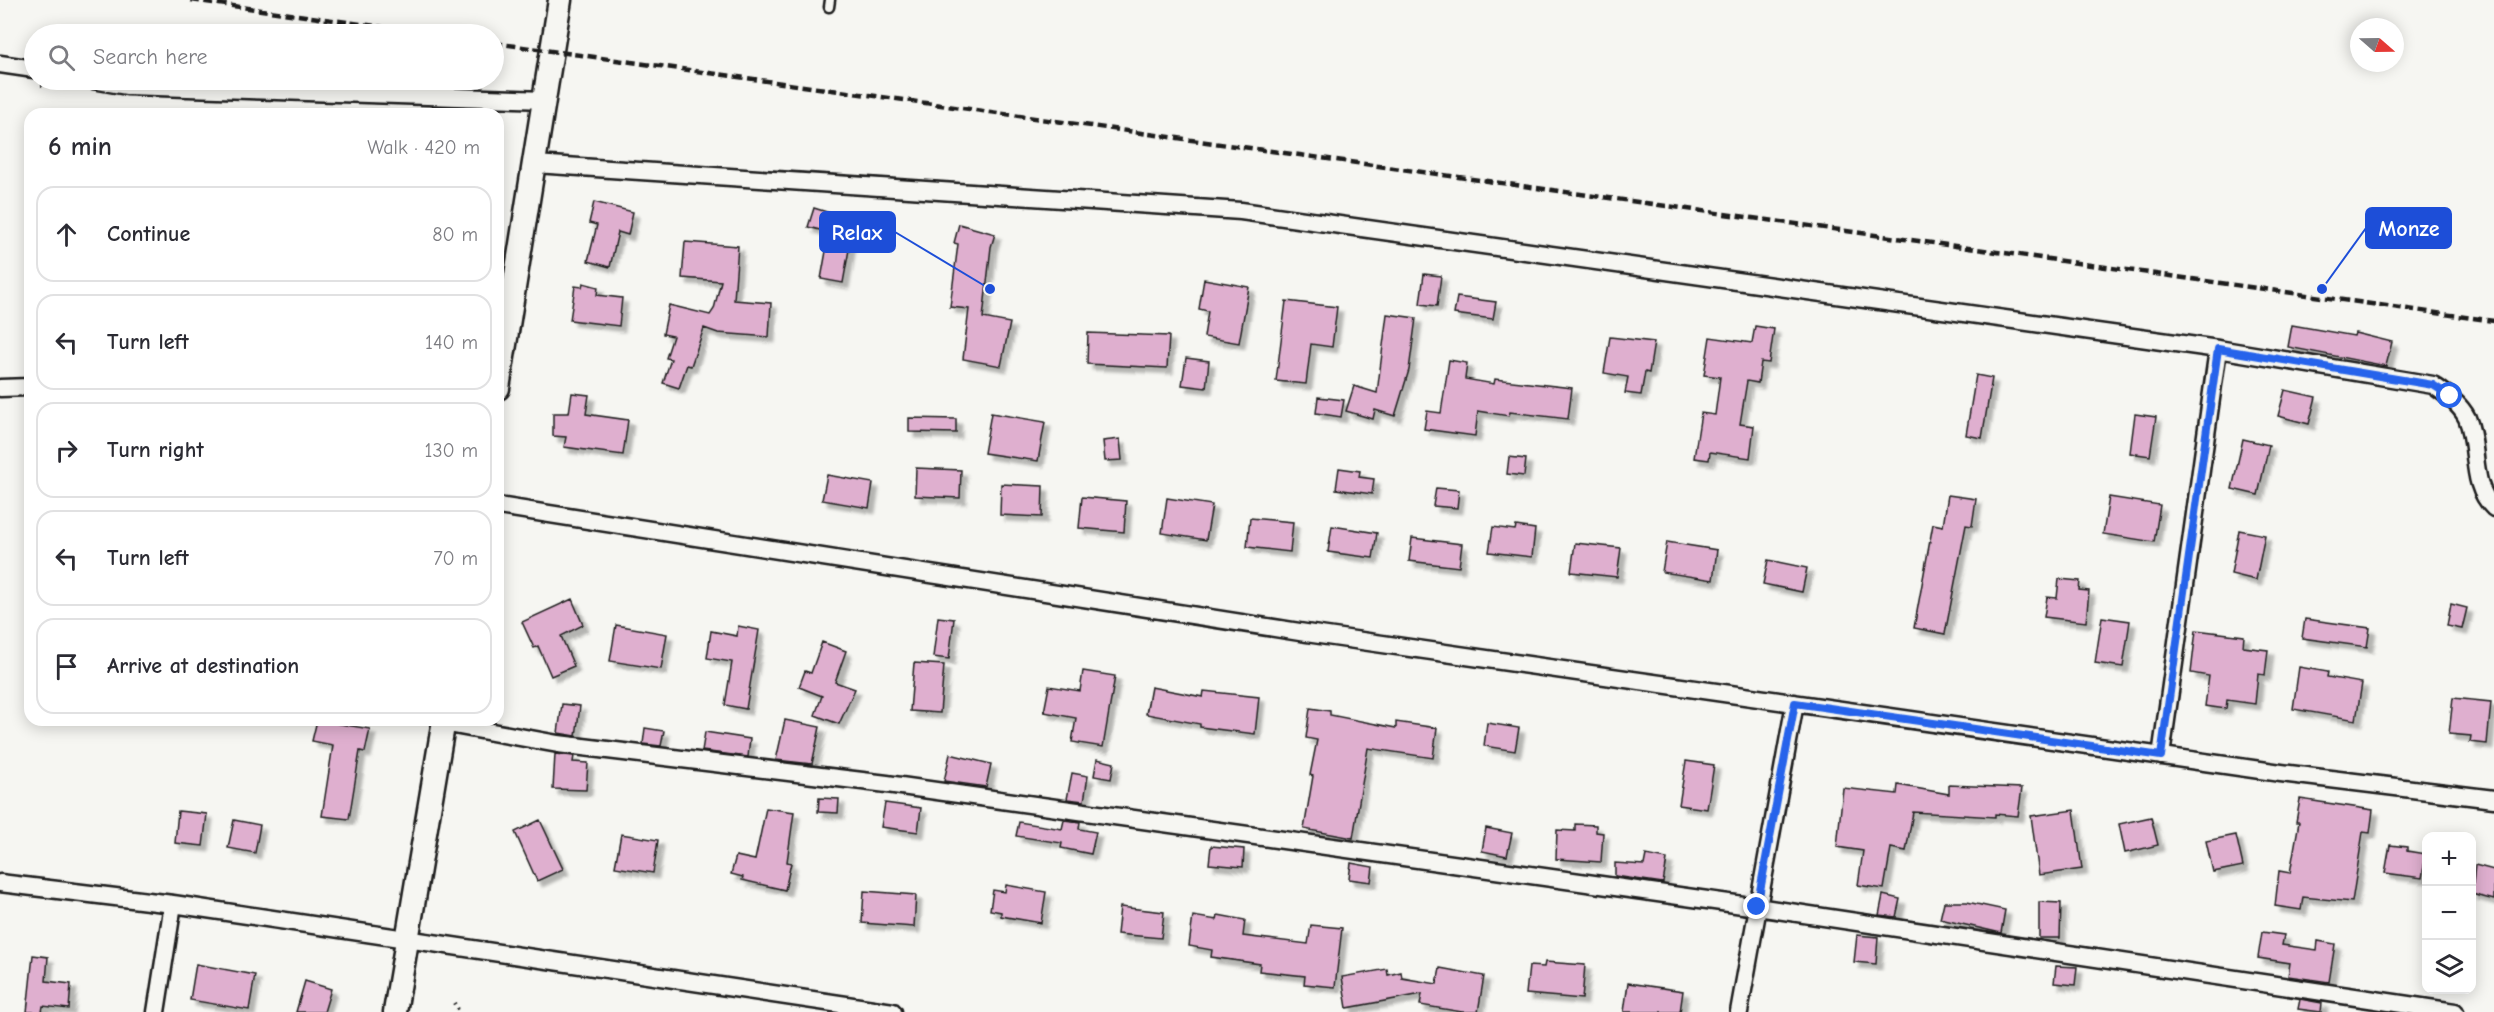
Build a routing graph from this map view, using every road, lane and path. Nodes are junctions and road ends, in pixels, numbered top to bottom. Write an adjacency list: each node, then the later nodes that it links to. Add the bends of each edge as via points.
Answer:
1 (560, 0): 5 (street)
2 (0, 64): 3 (street)
3 (24, 73)
4 (246, 90): 5 (street)
5 (545, 100): 6 (street)
6 (535, 164): 7 (street); 8 (street, via 1240,211)
7 (504, 339)
8 (2218, 349): 12 (street, via 2433,385 2450,396 2467,418 2477,477 2486,501); 16 (street)
9 (24, 387): 10 (street)
10 (0, 388)
11 (504, 507): 13 (street, via 1306,633)
12 (2494, 508)
13 (1795, 703): 16 (street); 20 (street)
14 (442, 726): 21 (street)
15 (468, 726): 20 (street, via 558,744 887,784)
16 (2161, 756): 17 (street)
17 (2494, 799)
18 (0, 883): 19 (street)
19 (173, 904): 21 (street); 23 (street)
20 (1757, 907): 27 (street); 28 (street)
21 (406, 940): 24 (street); 26 (street)
22 (454, 1003): 25 (path)
23 (156, 1012)
24 (395, 1012)
25 (460, 1012)
26 (893, 1012)
27 (1739, 1012)
28 (2455, 1012)

